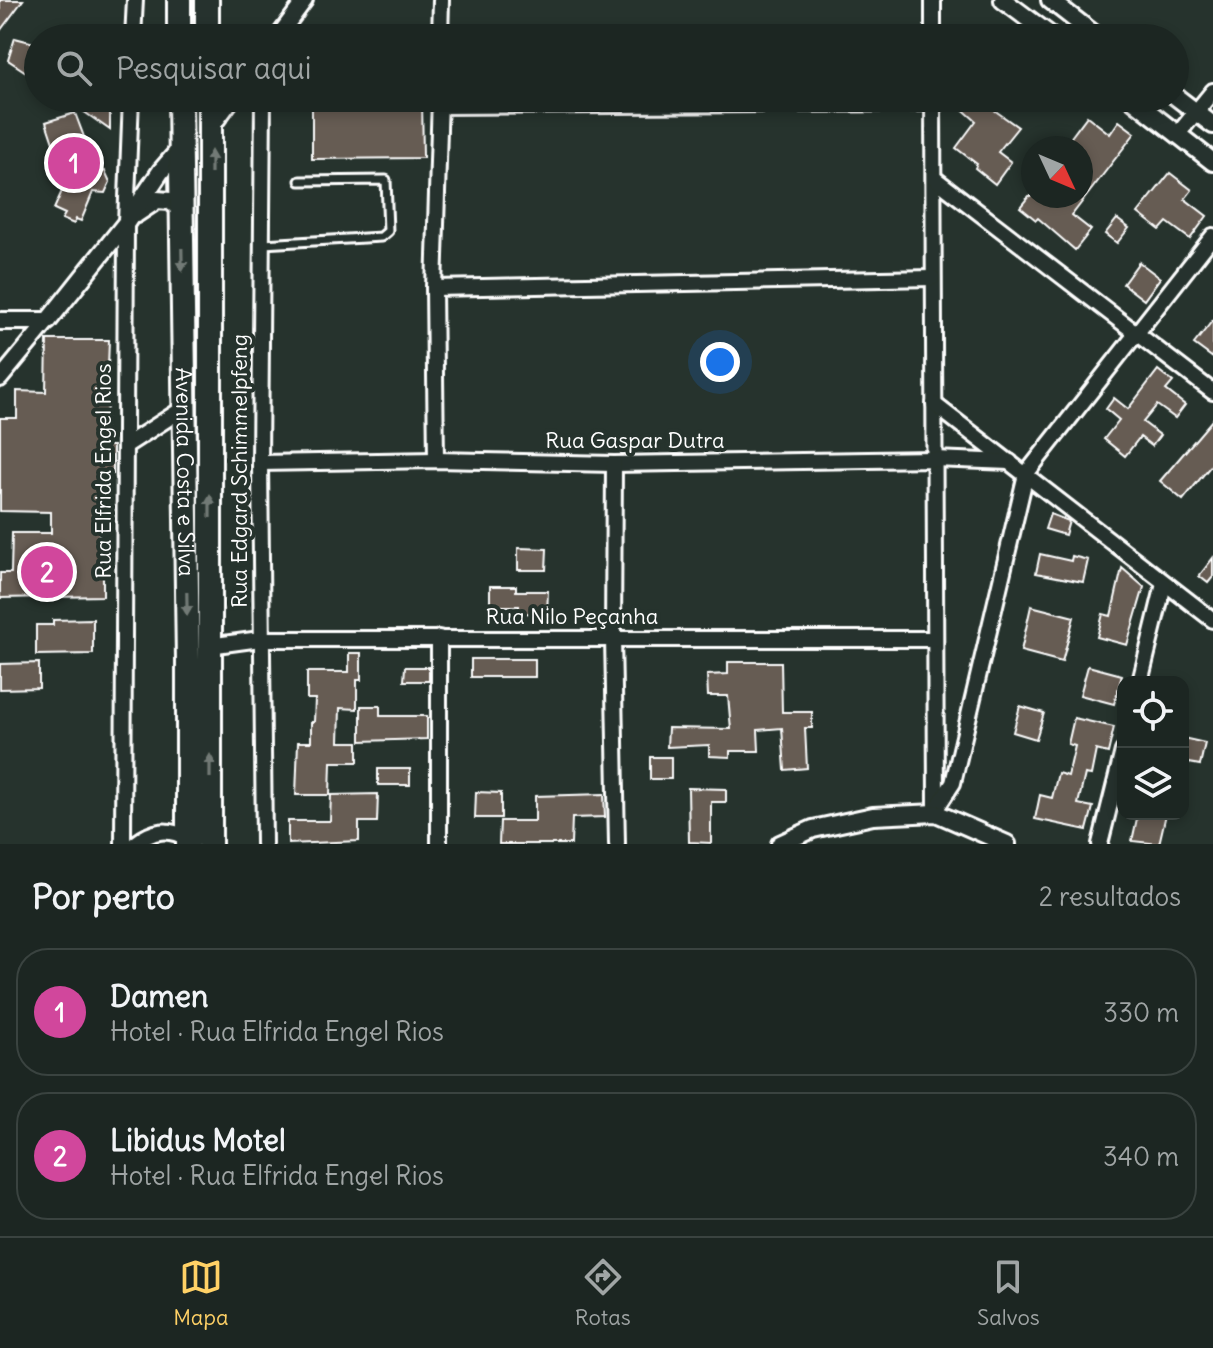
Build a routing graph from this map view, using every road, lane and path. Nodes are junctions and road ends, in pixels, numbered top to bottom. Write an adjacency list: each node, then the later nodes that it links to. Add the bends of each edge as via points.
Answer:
1 (135, 0): 9 (street)
2 (179, 0): 10 (main road)
3 (207, 0): 11 (main road)
4 (305, 0): 12 (street)
5 (441, 0): 13 (street)
6 (933, 0): 14 (street)
7 (1003, 0): 15 (street)
8 (1050, 0): 16 (street)
9 (134, 24)
10 (179, 24)
11 (207, 24)
12 (287, 24)
13 (440, 24)
14 (933, 24)
15 (1035, 24)
16 (1081, 24)
17 (1213, 91): 27 (street)
18 (1189, 107): 27 (street)
19 (130, 112): 36 (street, Rua Elfrida Engel Rios)
20 (180, 112): 31 (main road, Avenida Costa e Silva)
21 (210, 112): 29 (main road, Avenida Costa e Silva)
22 (223, 112): 29 (street)
23 (263, 112): 38 (street, Rua Edgard Schimmelpfeng)
24 (440, 112): 40 (street)
25 (933, 112): 33 (street)
26 (1149, 112): 30 (street)
27 (1195, 112): 28 (street); 30 (street)
28 (1213, 125)
29 (211, 128): 61 (main road, Avenida Costa e Silva, one-way to 29)
30 (1178, 134): 32 (street)
31 (180, 149): 35 (main road, Avenida Costa e Silva); 36 (street)
32 (1213, 162)
33 (934, 178): 39 (street); 43 (street)
34 (300, 181): 38 (lane, via 386,180 388,231 381,237)
35 (181, 209): 36 (street, via 157,200); 47 (main road, Avenida Costa e Silva, one-way to 47)
36 (126, 223): 42 (street); 48 (street, Rua Elfrida Engel Rios)
37 (1213, 236): 43 (street)
38 (263, 244): 52 (street, Rua Edgard Schimmelpfeng)
39 (933, 278): 40 (street); 46 (street)
40 (434, 288): 50 (street)
41 (0, 321): 42 (street)
42 (48, 321): 44 (street)
43 (1137, 333): 45 (street); 54 (street)
44 (0, 379)
45 (1213, 392)
46 (934, 404): 49 (street); 51 (street)
47 (184, 408): 48 (street); 65 (main road, Avenida Costa e Silva, one-way to 65)
48 (125, 446): 66 (street, Rua Elfrida Engel Rios)
49 (934, 459): 51 (street, Rua Gaspar Dutra); 53 (street, Rua Gaspar Dutra); 60 (street)
50 (436, 460): 52 (street, Rua Gaspar Dutra); 53 (street, Rua Gaspar Dutra)
51 (1010, 462): 54 (street)
52 (260, 463): 59 (street, Rua Edgard Schimmelpfeng)
53 (614, 464): 58 (street)
54 (1026, 474): 55 (street); 64 (street, via 953,783)
55 (1164, 584): 56 (street); 62 (street)
56 (1213, 620)
57 (439, 638): 58 (street, Rua Nilo Peçanha); 59 (street, Rua Nilo Peçanha); 69 (street)
58 (613, 638): 60 (street, Rua Nilo Peçanha); 70 (street)
59 (260, 639): 61 (street, Rua Nilo Peçanha); 68 (street, Rua Edgard Schimmelpfeng)
60 (934, 639): 64 (street)
61 (209, 646): 65 (main road, Avenida Costa e Silva, one-way to 61)
62 (1141, 676)
63 (1117, 775): 73 (street)
64 (936, 811): 71 (street, via 873,816 813,829); 72 (street)
65 (195, 842): 67 (street, via 173,831 157,831)
66 (123, 844)
67 (135, 844)
68 (264, 844)
69 (439, 844)
70 (617, 844)
71 (780, 844)
72 (1007, 844)
73 (1100, 844)

